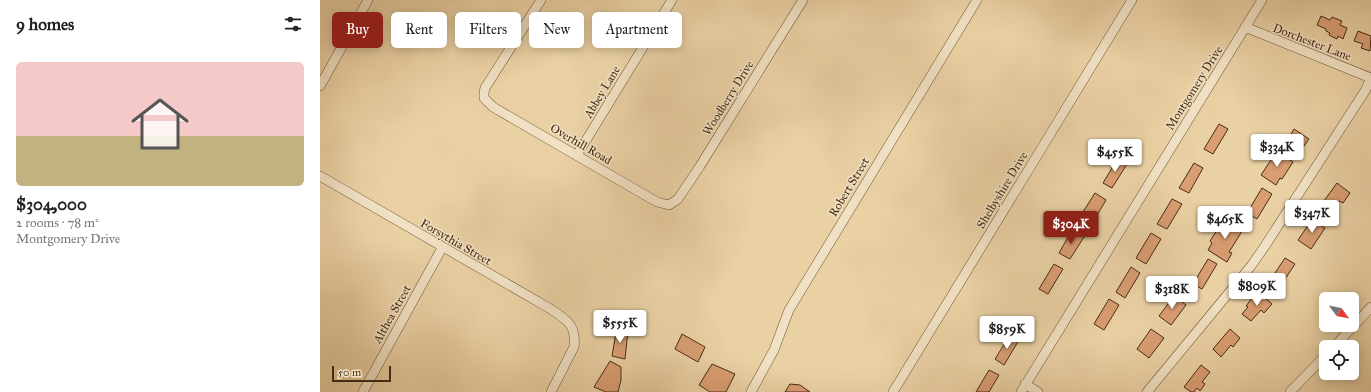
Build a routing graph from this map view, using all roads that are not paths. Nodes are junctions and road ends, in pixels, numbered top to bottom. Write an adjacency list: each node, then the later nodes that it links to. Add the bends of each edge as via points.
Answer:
1 (368, 0): 10 (street)
2 (541, 0): 11 (street, Overhill Road, via 485,88 484,98 493,107)
3 (672, 0): 11 (street, Abbey Lane)
4 (803, 0): 13 (street, Woodberry Drive, via 700,166 678,199)
5 (977, 0): 21 (street, Robert Street, via 789,310 774,350)
6 (1132, 0): 22 (street, Shelbyshire Drive)
7 (1262, 0): 8 (street, Montgomery Drive)
8 (1245, 27): 9 (street, Dorchester Lane); 18 (street, Montgomery Drive)
9 (1371, 78): 24 (street, via 1366,91 1251,266)
10 (320, 86)
11 (577, 156): 13 (street, Overhill Road, via 657,202)
12 (320, 176): 14 (street, Forsythia Street)
13 (669, 205)
14 (442, 248): 19 (street, Althea Street); 20 (street, Forsythia Street, via 562,317 571,326 574,347)
15 (1371, 307): 16 (street)
16 (1340, 340)
17 (1319, 362): 25 (street)
18 (1023, 388): 23 (street)
19 (363, 392)
20 (551, 392)
21 (751, 392)
22 (893, 392)
23 (1038, 392)
24 (1147, 392)
25 (1290, 392)

